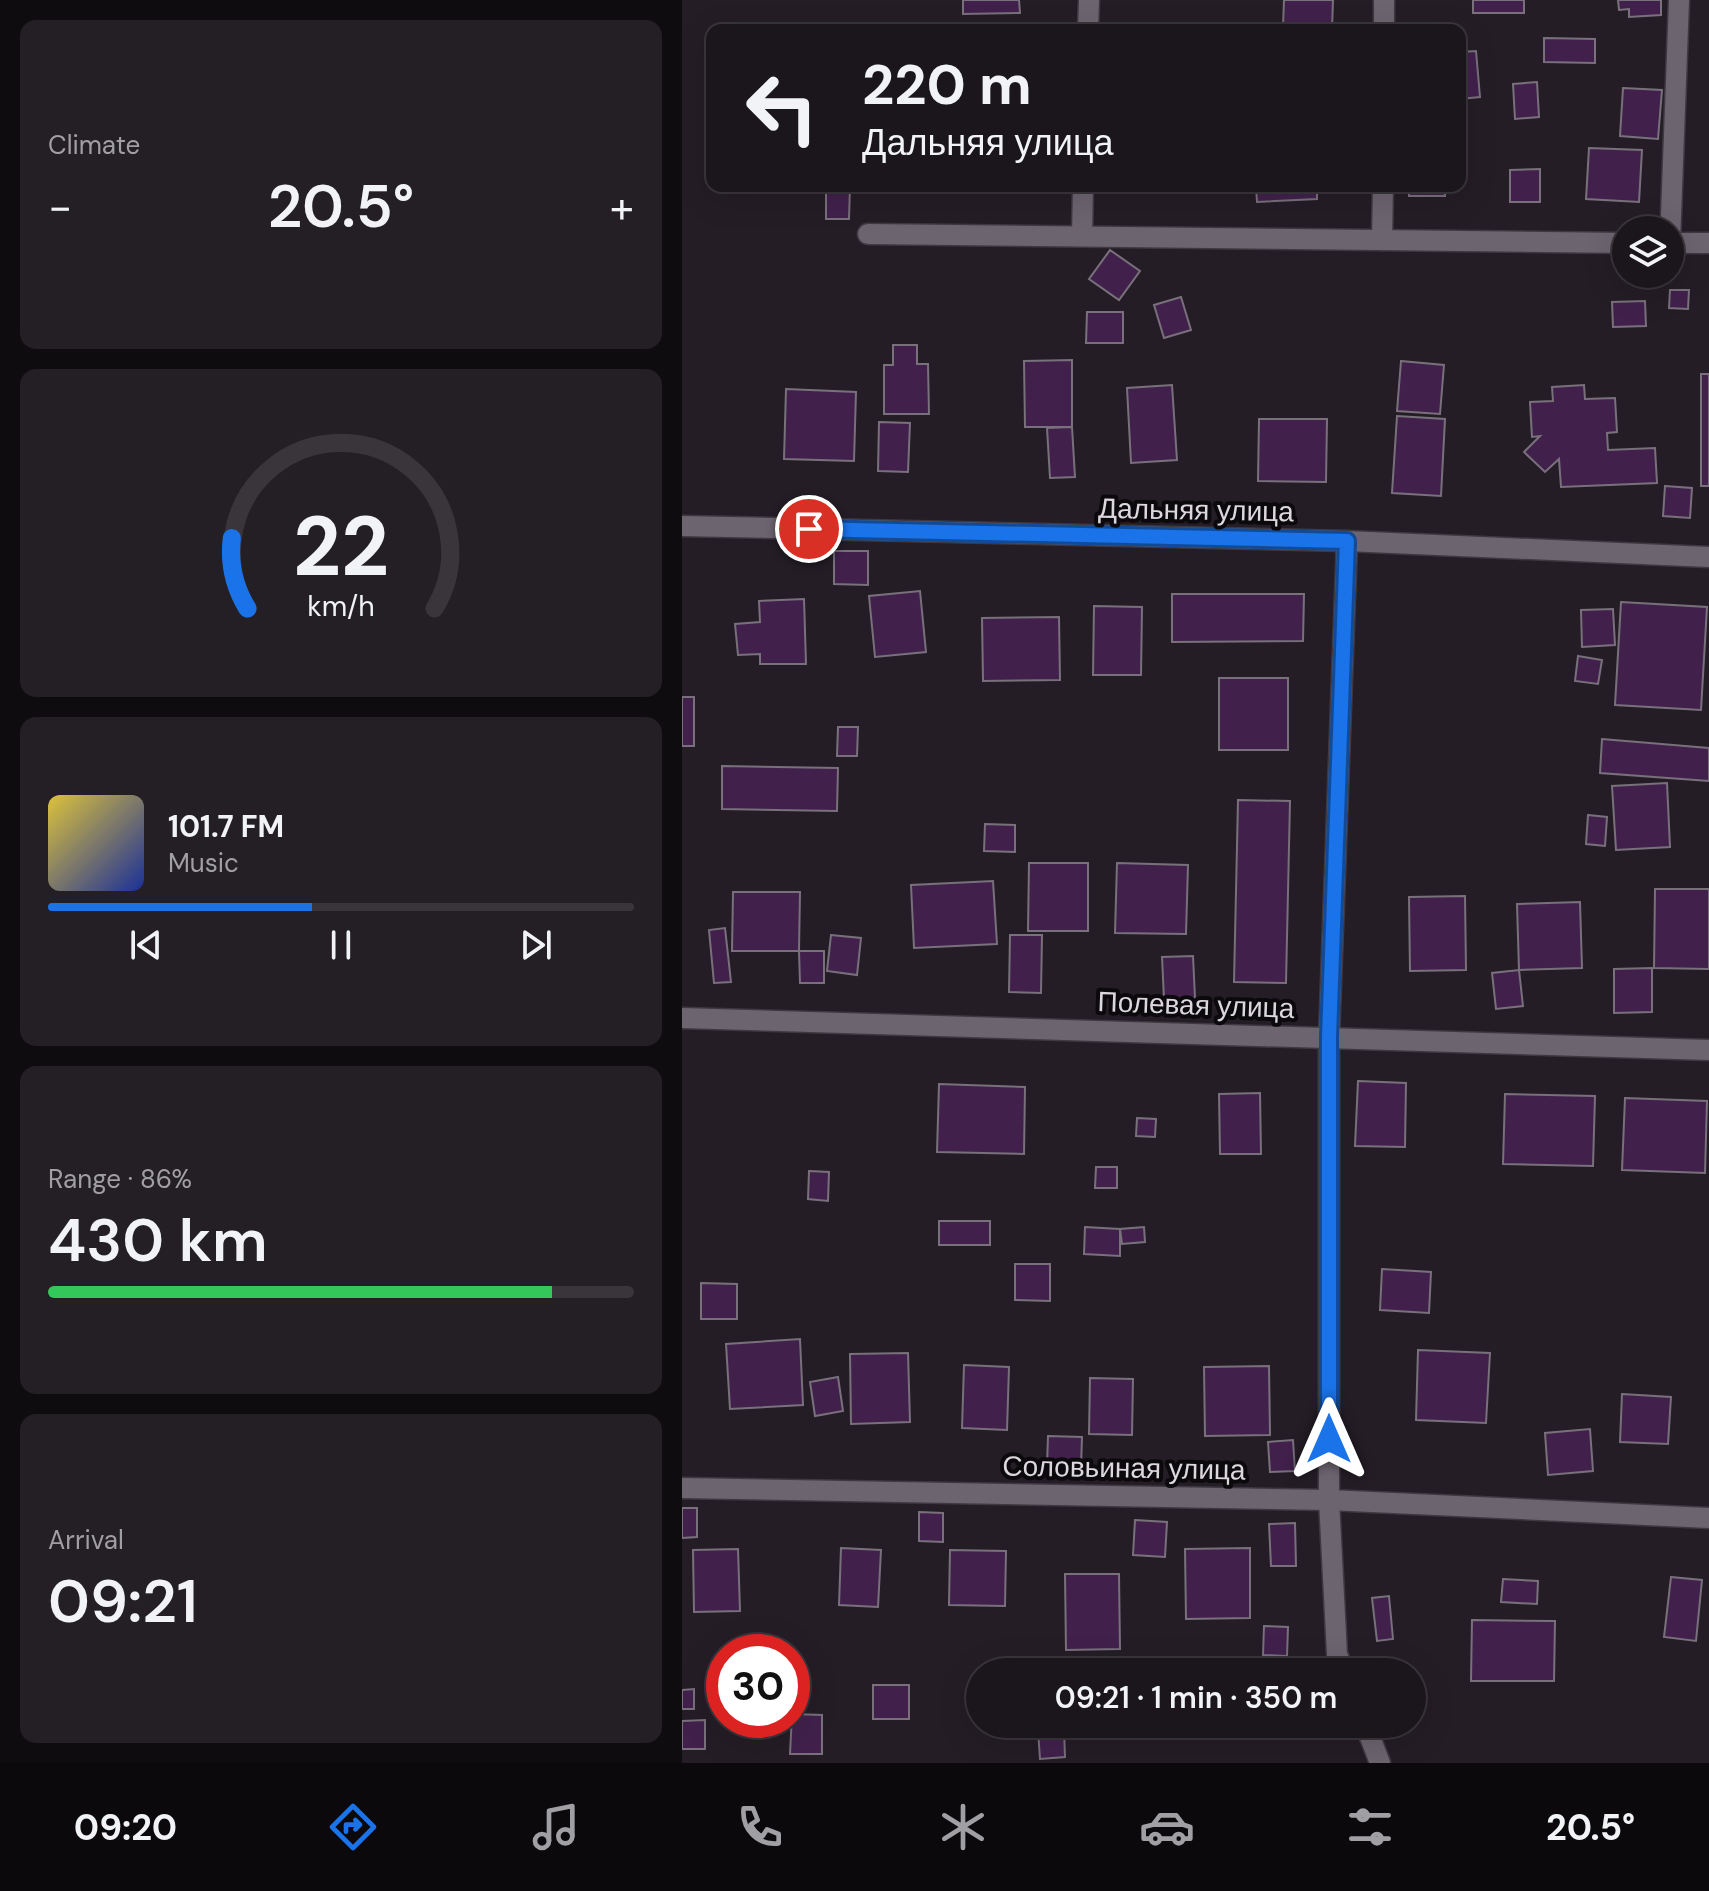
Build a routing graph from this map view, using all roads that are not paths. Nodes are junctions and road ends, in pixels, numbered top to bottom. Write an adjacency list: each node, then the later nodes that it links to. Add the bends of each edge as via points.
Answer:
1 (1089, 0): 4 (street)
2 (1384, 0): 5 (street)
3 (1679, 0): 8 (street)
4 (1088, 24)
5 (1384, 24)
6 (1083, 192): 10 (street)
7 (1383, 192): 11 (street)
8 (1671, 216)
9 (868, 234): 10 (street)
10 (1082, 236): 11 (street)
11 (1382, 240): 12 (street)
12 (1612, 243)
13 (1684, 243): 14 (street)
14 (1709, 243)
15 (682, 526): 16 (street, Дальняя улица)
16 (1347, 541): 17 (street, Дальняя улица); 19 (street)
17 (1709, 557)
18 (682, 1018): 19 (street, Полевая улица)
19 (1329, 1037): 20 (street, Полевая улица); 22 (street)
20 (1709, 1050)
21 (682, 1488): 22 (street, Соловьиная улица)
22 (1329, 1500): 23 (street, Соловьиная улица); 24 (street)
23 (1709, 1518)
24 (1339, 1658)
25 (1370, 1738): 26 (street)
26 (1380, 1763)

